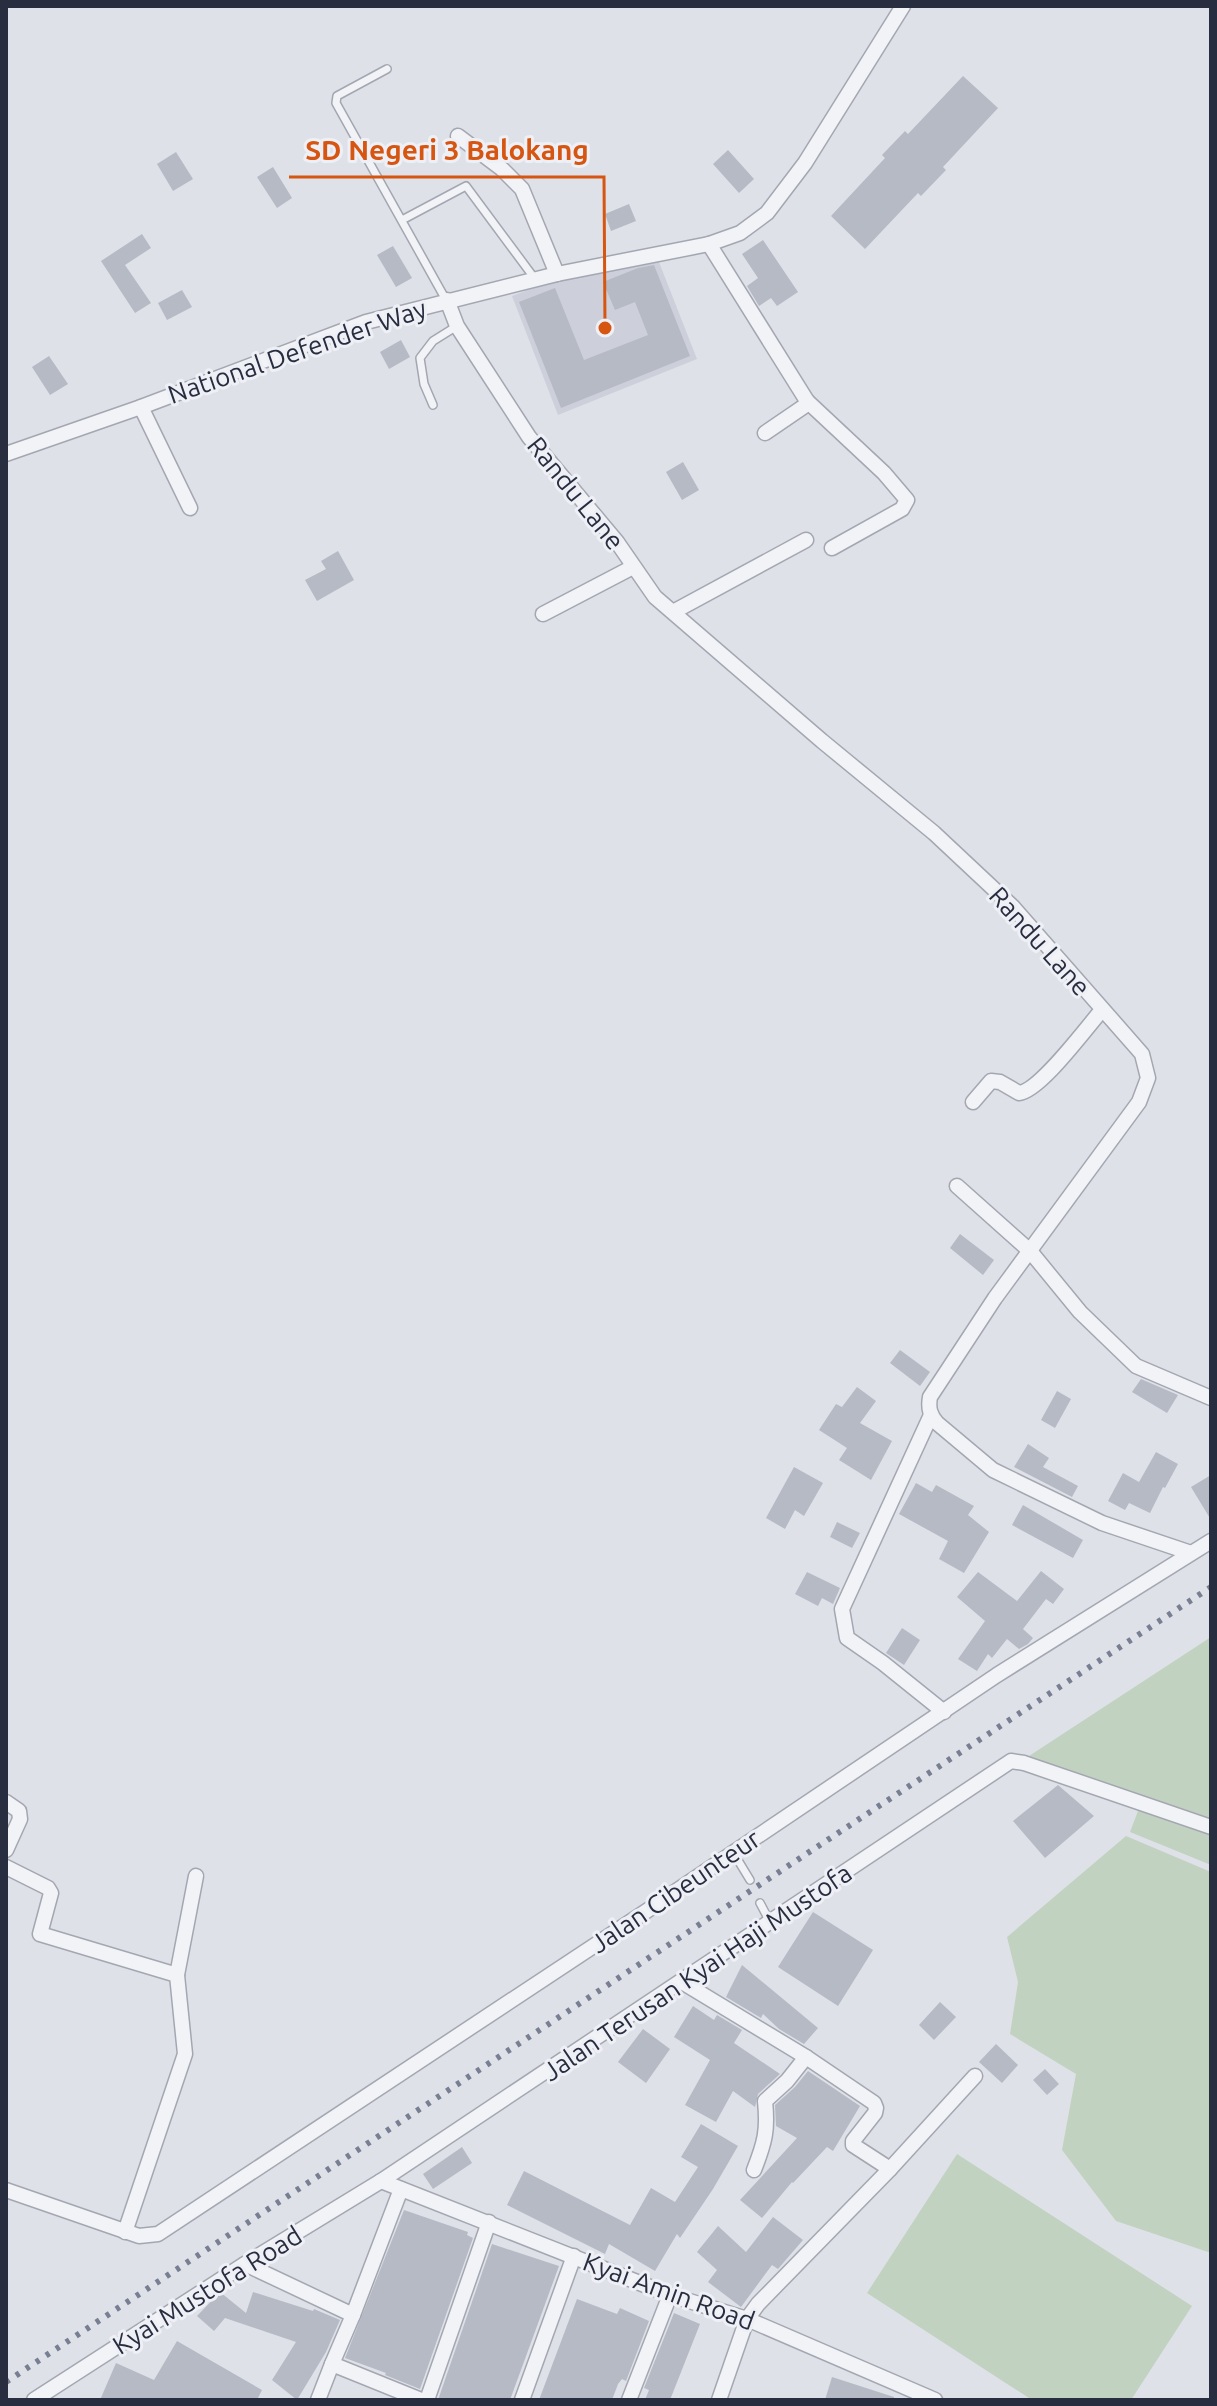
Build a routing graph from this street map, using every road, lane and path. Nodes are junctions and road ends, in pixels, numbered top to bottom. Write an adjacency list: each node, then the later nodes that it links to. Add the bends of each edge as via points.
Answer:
1 (903, 6): 5 (street, National Defender Way, via 805,163 767,213 740,233)
2 (387, 69): 4 (lane, via 336,99)
3 (458, 136): 6 (street, via 522,189)
4 (402, 220): 7 (lane, via 466,186); 8 (lane)
5 (709, 244): 6 (street, National Defender Way); 10 (street)
6 (557, 274): 7 (street, National Defender Way)
7 (535, 279): 8 (street, National Defender Way)
8 (447, 300): 9 (street, Randu Lane); 12 (street, National Defender Way, via 366,322)
9 (457, 326): 11 (lane, via 433,341 420,358); 18 (street, Randu Lane, via 529,437)
10 (807, 401): 13 (street); 17 (street, via 907,500 902,509)
11 (433, 405)
12 (141, 407): 14 (street, National Defender Way); 15 (street)
13 (765, 433)
14 (6, 454)
15 (190, 508)
16 (806, 540): 19 (street)
17 (832, 548)
18 (633, 567): 19 (street, Randu Lane); 20 (street)
19 (673, 612): 21 (street, Randu Lane, via 934,833 1013,907)
20 (543, 614)
21 (1102, 1010): 22 (street, via 1029,1090 1019,1093 991,1081); 24 (street, Randu Lane, via 1142,1054 1145,1089)
22 (973, 1102)
23 (957, 1186): 24 (street)
24 (1030, 1251): 25 (street, via 1080,1312 1136,1366); 26 (street, Randu Lane, via 930,1397)
25 (1211, 1398)
26 (931, 1415): 28 (street, via 993,1470 1102,1523); 29 (street, Randu Lane, via 842,1609 847,1638)
27 (1211, 1541): 28 (street, Jalan Cibeunteur)
28 (1191, 1553): 29 (street, Jalan Cibeunteur)
29 (944, 1712): 33 (street, Jalan Cibeunteur)
30 (6, 1802): 32 (street, via 19,1811 20,1819)
31 (1211, 1827): 38 (street, Jalan Terusan Kyai Haji Mustofa, via 1011,1761)
32 (6, 1850)
33 (733, 1852): 36 (lane); 49 (street, Jalan Cibeunteur, via 158,2234)
34 (6, 1867): 39 (street, via 51,1893 40,1934)
35 (196, 1876): 39 (street)
36 (750, 1880)
37 (760, 1903): 38 (lane)
38 (770, 1922): 40 (street, Jalan Terusan Kyai Haji Mustofa)
39 (177, 1975): 49 (street, via 185,2054)
40 (682, 1982): 41 (street); 45 (street, Jalan Terusan Kyai Haji Mustofa)
41 (806, 2057): 43 (street, via 874,2103 875,2113 853,2145); 44 (street, via 765,2101 767,2130)
42 (975, 2076): 43 (street)
43 (890, 2169): 54 (street)
44 (754, 2170)
45 (381, 2181): 46 (street, Kyai Amin Road); 51 (street, Kyai Mustofa Road)
46 (401, 2189): 48 (street, Kyai Amin Road); 53 (street)
47 (6, 2190): 49 (street)
48 (489, 2222): 50 (street, Kyai Amin Road); 59 (street)
49 (132, 2234)
50 (574, 2256): 52 (street, Kyai Amin Road); 60 (street)
51 (245, 2264): 53 (street); 56 (street, Kyai Mustofa Road)
52 (670, 2295): 54 (street, Kyai Amin Road); 61 (street)
53 (353, 2315): 55 (street)
54 (747, 2319): 62 (street); 63 (street, Kyai Amin Road)
55 (332, 2364): 57 (street); 58 (street)
56 (34, 2400)
57 (318, 2400)
58 (421, 2400)
59 (427, 2400)
60 (522, 2400)
61 (629, 2400)
62 (719, 2400)
63 (935, 2400)

